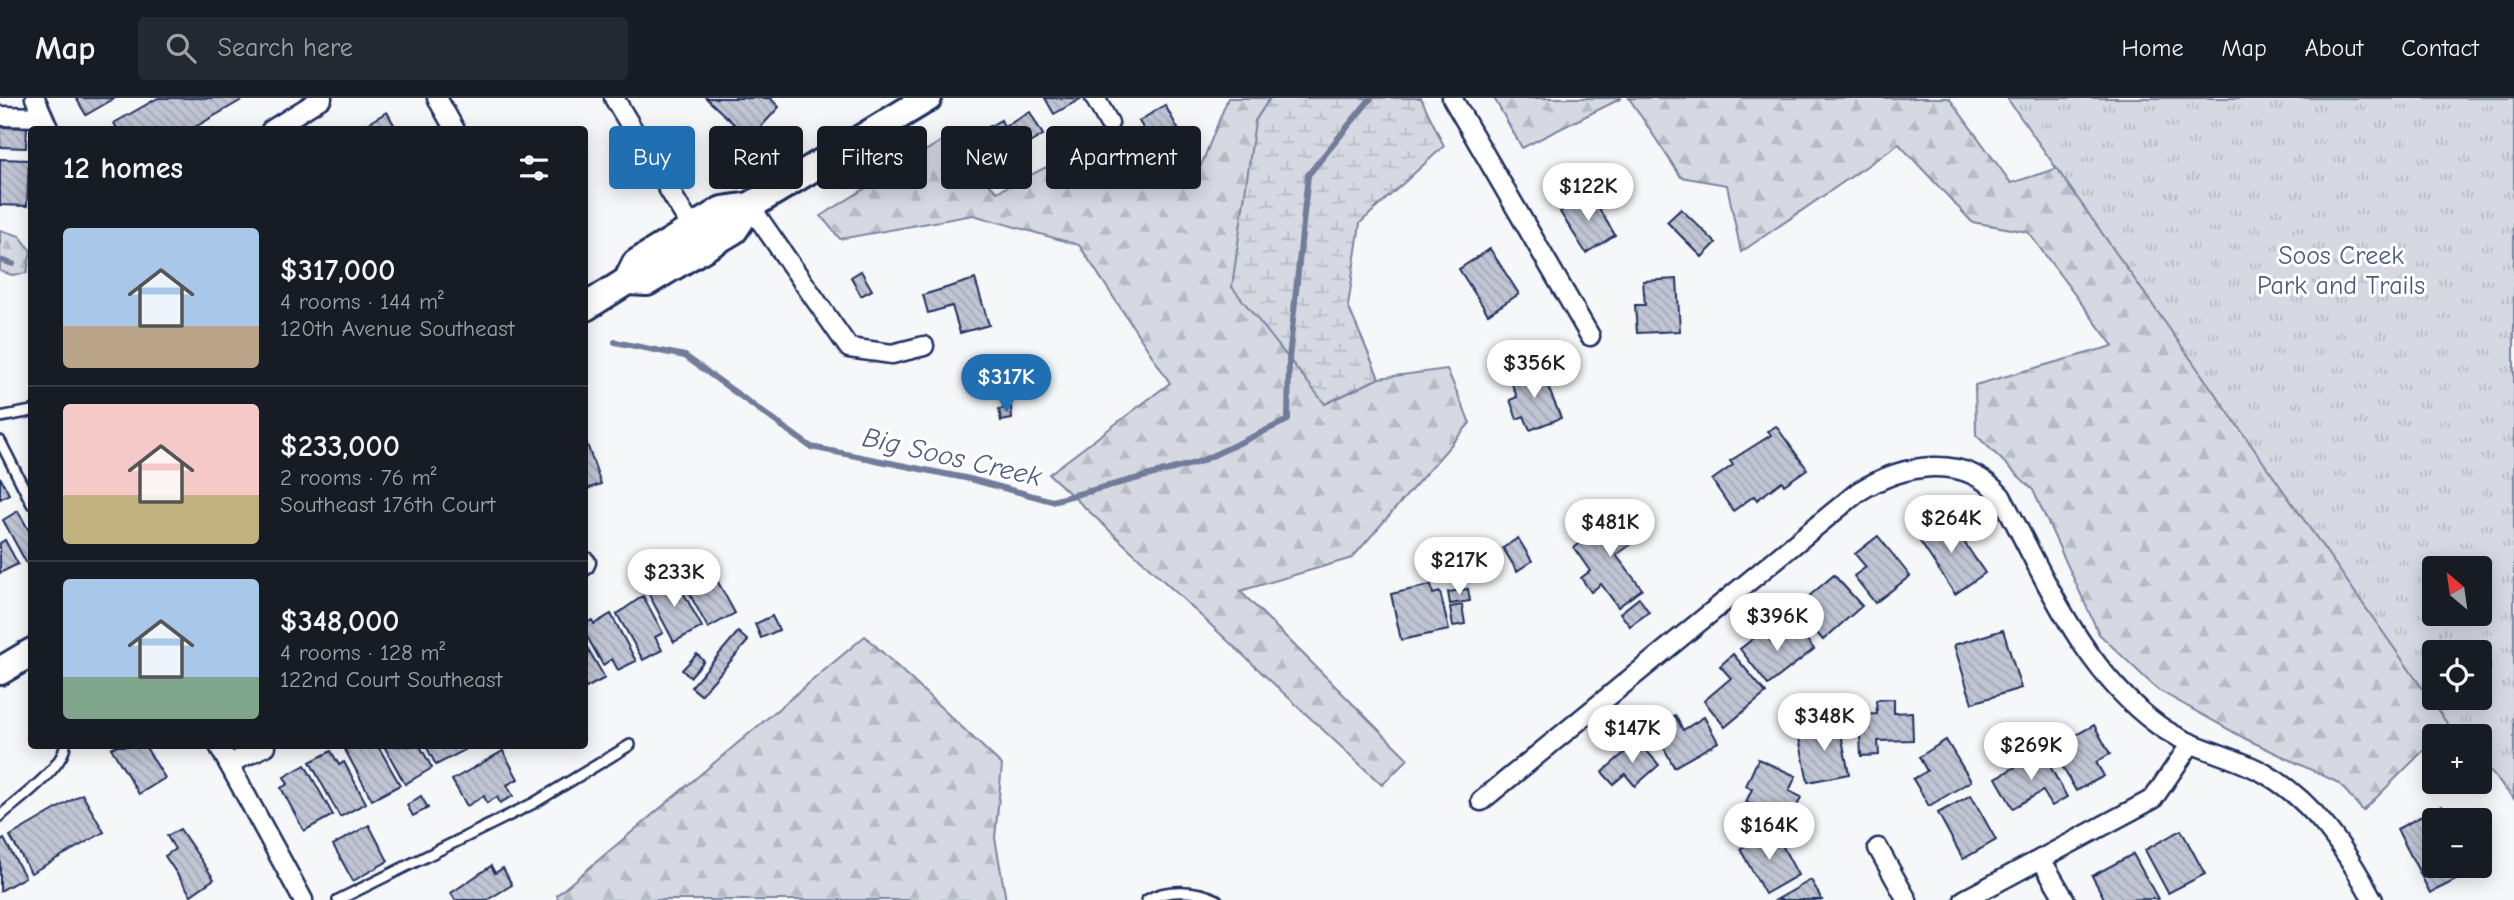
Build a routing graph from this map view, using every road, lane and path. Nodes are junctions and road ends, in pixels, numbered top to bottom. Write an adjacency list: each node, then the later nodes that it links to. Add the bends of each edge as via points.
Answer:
1 (35, 98): 10 (street)
2 (321, 98): 11 (street)
3 (438, 98): 12 (street)
4 (614, 98): 14 (street)
5 (929, 98): 13 (main road)
6 (1095, 98): 9 (street)
7 (1452, 98): 17 (street)
8 (0, 116): 10 (street)
9 (1109, 122)
10 (45, 123)
11 (277, 126)
12 (453, 126)
13 (750, 206): 14 (main road, via 722,210); 15 (main road, via 734,230 647,282); 18 (street, via 849,348 892,354)
14 (692, 228): 15 (main road, via 636,263)
15 (627, 281): 16 (main road)
16 (588, 305)
17 (1590, 336)
18 (924, 346)
19 (28, 412): 20 (lane)
20 (0, 416)
21 (0, 441): 22 (lane)
22 (28, 496)
23 (630, 745): 34 (lane, via 534,803)
24 (2190, 745): 29 (street, via 2157,724 2085,652 2001,496 1988,481 1957,469 1922,466 1880,478 1858,492); 32 (street, via 2153,799); 40 (street, via 2264,773 2301,801 2335,835)
25 (65, 749): 30 (lane, via 52,769)
26 (221, 749): 28 (street)
27 (259, 749): 28 (street)
28 (229, 764): 33 (street)
29 (1481, 801)
30 (0, 816)
31 (1878, 848): 37 (street)
32 (2041, 859): 38 (street); 39 (street)
33 (303, 900)
34 (338, 900)
35 (1147, 900): 36 (lane, via 1181,891)
36 (1217, 900)
37 (1907, 900)
38 (1964, 900)
39 (2065, 900)
40 (2373, 900)

